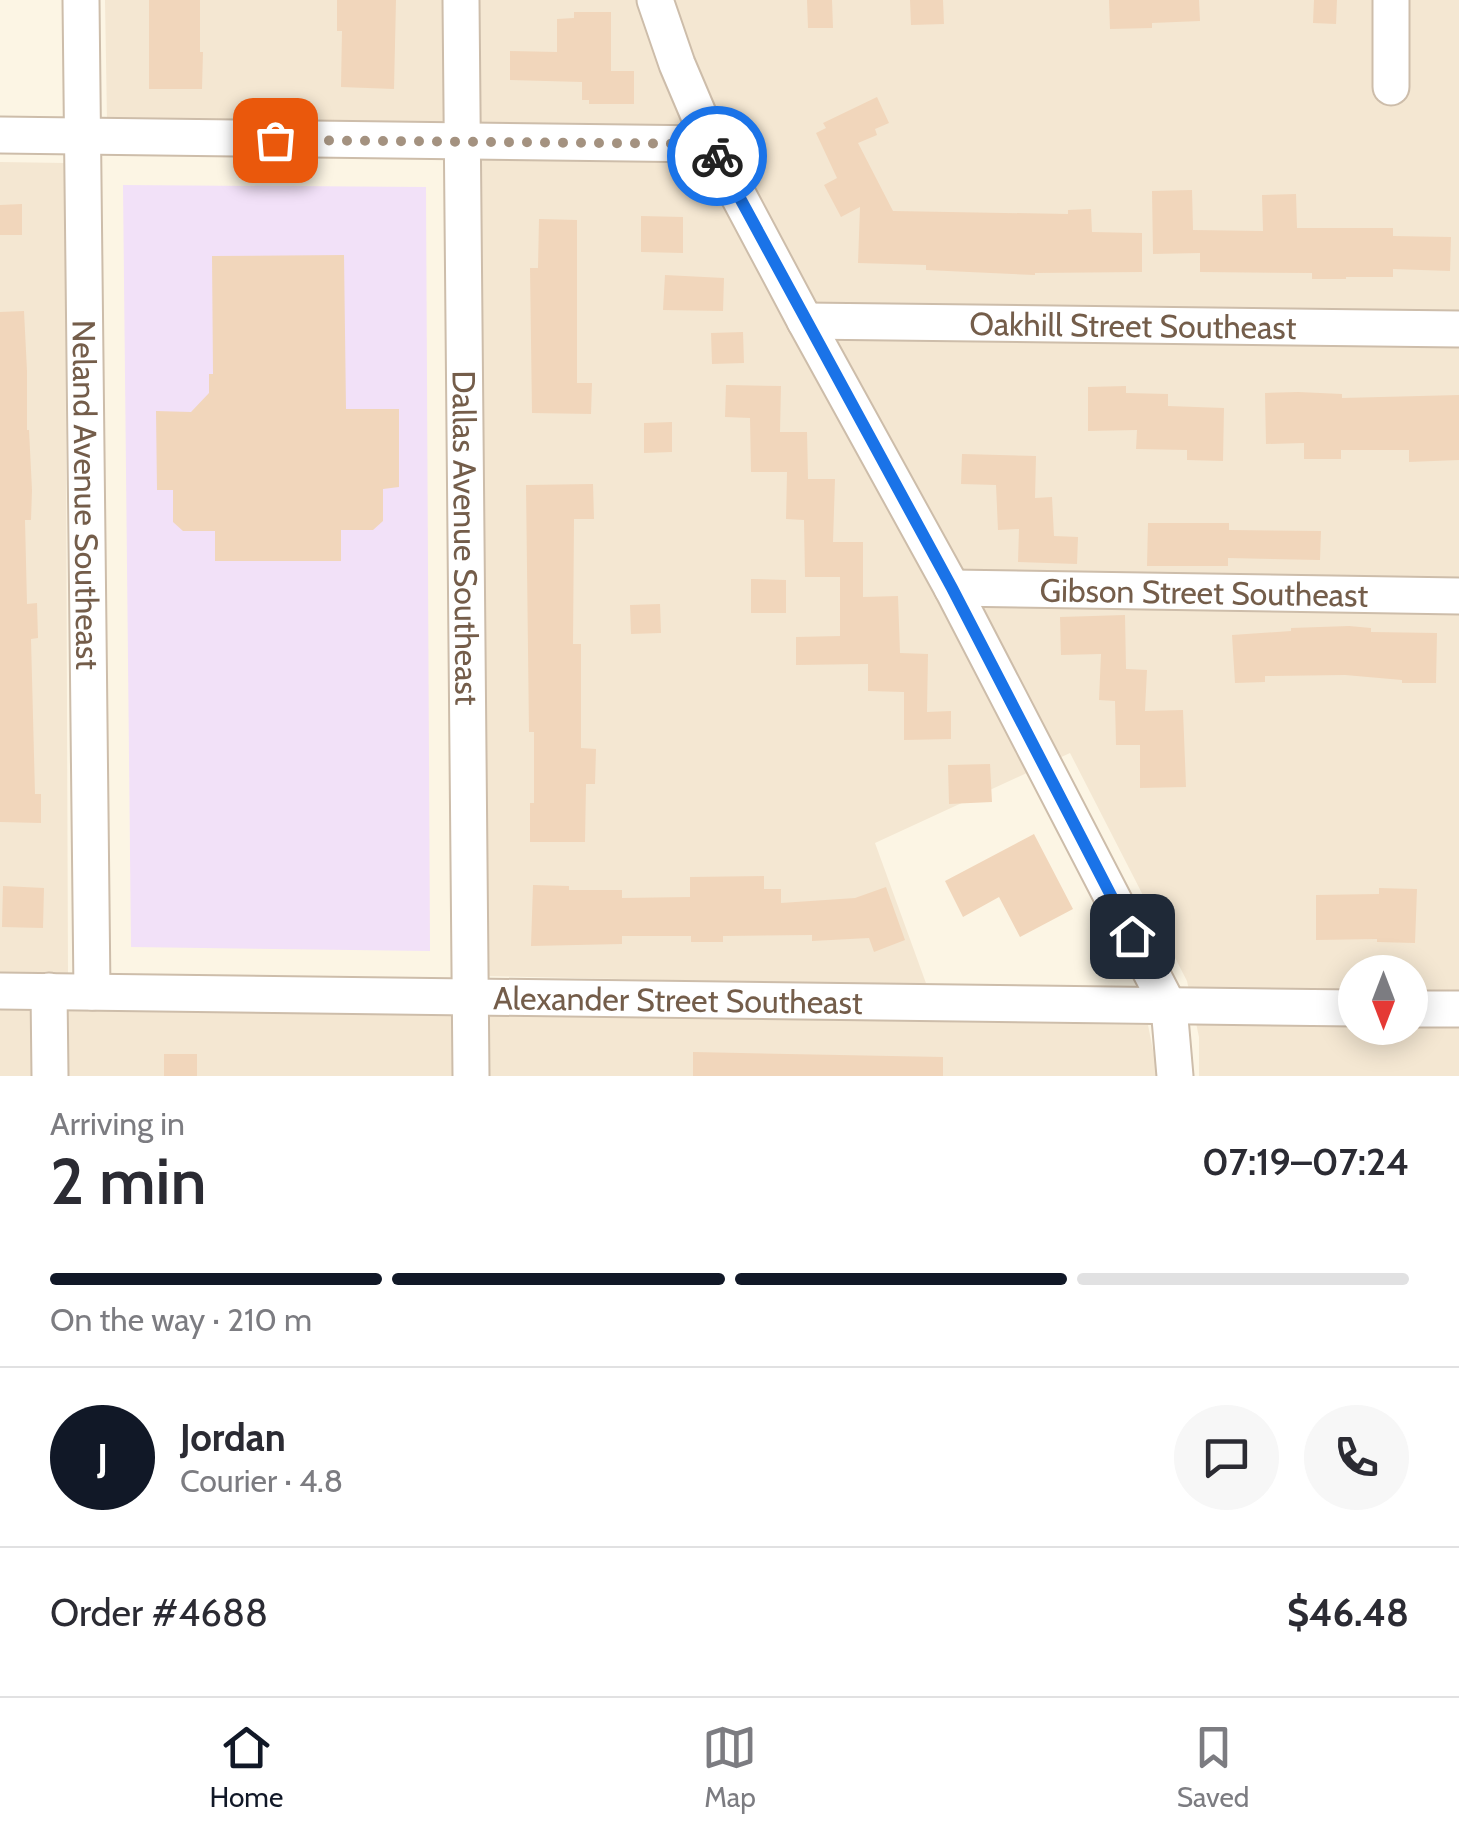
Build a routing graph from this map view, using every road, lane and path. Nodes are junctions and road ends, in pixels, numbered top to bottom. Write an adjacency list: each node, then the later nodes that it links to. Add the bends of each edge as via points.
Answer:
1 (81, 0): 7 (street, Neland Avenue Southeast)
2 (460, 0): 8 (street, Dallas Avenue Southeast)
3 (655, 0): 9 (street)
4 (1391, 0): 5 (street)
5 (1390, 87)
6 (0, 135): 7 (street)
7 (82, 136): 8 (street); 16 (street, Neland Avenue Southeast)
8 (462, 142): 9 (street); 17 (street, Dallas Avenue Southeast)
9 (710, 144): 10 (street)
10 (805, 321): 11 (street, Oakhill Street Southeast); 12 (street)
11 (1459, 329)
12 (952, 588): 13 (street, Gibson Street Southeast); 18 (street)
13 (1459, 596)
14 (0, 990): 15 (street, Alexander Street Southeast)
15 (50, 991): 16 (street, Alexander Street Southeast); 22 (street)
16 (92, 992): 17 (street, Alexander Street Southeast)
17 (471, 998): 18 (street, Alexander Street Southeast); 23 (street, Dallas Avenue Southeast)
18 (1169, 1007): 19 (street, Alexander Street Southeast); 24 (street)
19 (1338, 1008)
20 (1428, 1009): 21 (street)
21 (1459, 1009)
22 (50, 1076)
23 (471, 1076)
24 (1174, 1076)

